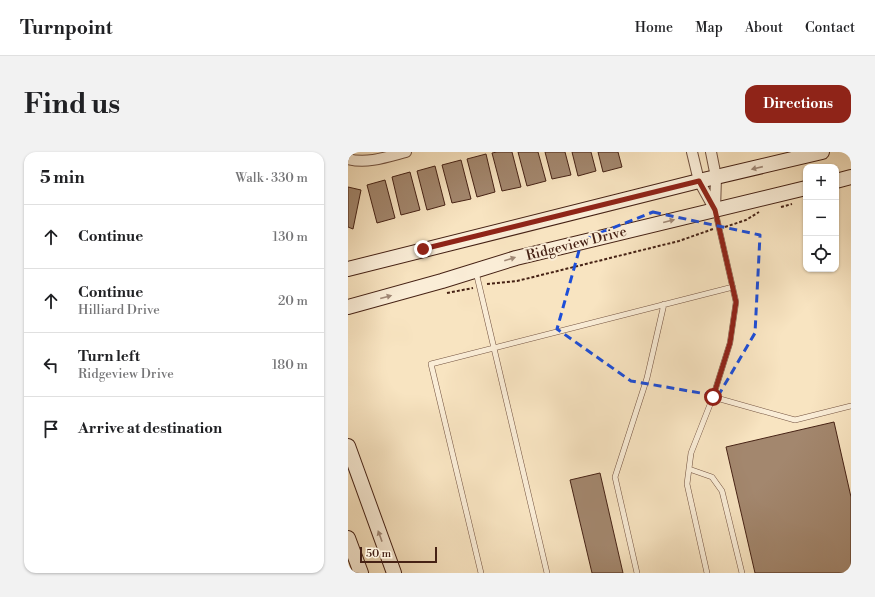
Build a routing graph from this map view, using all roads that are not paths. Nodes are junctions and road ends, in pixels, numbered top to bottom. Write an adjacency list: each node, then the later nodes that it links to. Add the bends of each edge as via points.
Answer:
1 (406, 152): 5 (street, via 368,161)
2 (692, 152): 9 (street)
3 (711, 152): 6 (street)
4 (822, 152): 6 (main road, one-way to 6)
5 (348, 159)
6 (716, 177): 9 (main road); 11 (street)
7 (851, 177): 8 (main road)
8 (839, 180)
9 (699, 181): 11 (street); 12 (main road)
10 (803, 189): 11 (main road, Ridgeview Drive)
11 (715, 210): 13 (main road, Ridgeview Drive, one-way to 11); 14 (lane)
12 (348, 269)
13 (476, 270): 16 (main road, Ridgeview Drive, one-way to 13); 17 (lane)
14 (733, 287): 15 (lane); 18 (lane, via 736,302 730,343)
15 (664, 304): 17 (lane); 27 (lane, via 648,378 615,477)
16 (348, 307)
17 (494, 348): 25 (lane, via 431,364); 26 (lane)
18 (713, 397): 19 (lane, via 796,420); 21 (lane, via 691,453)
19 (851, 406)
20 (348, 446): 24 (main road, one-way to 20)
21 (689, 469): 28 (lane, via 687,484); 29 (lane, via 712,477 722,491)
22 (348, 538): 23 (main road)
23 (361, 573)
24 (394, 573)
25 (481, 573)
26 (547, 573)
27 (637, 573)
28 (707, 573)
29 (742, 573)

